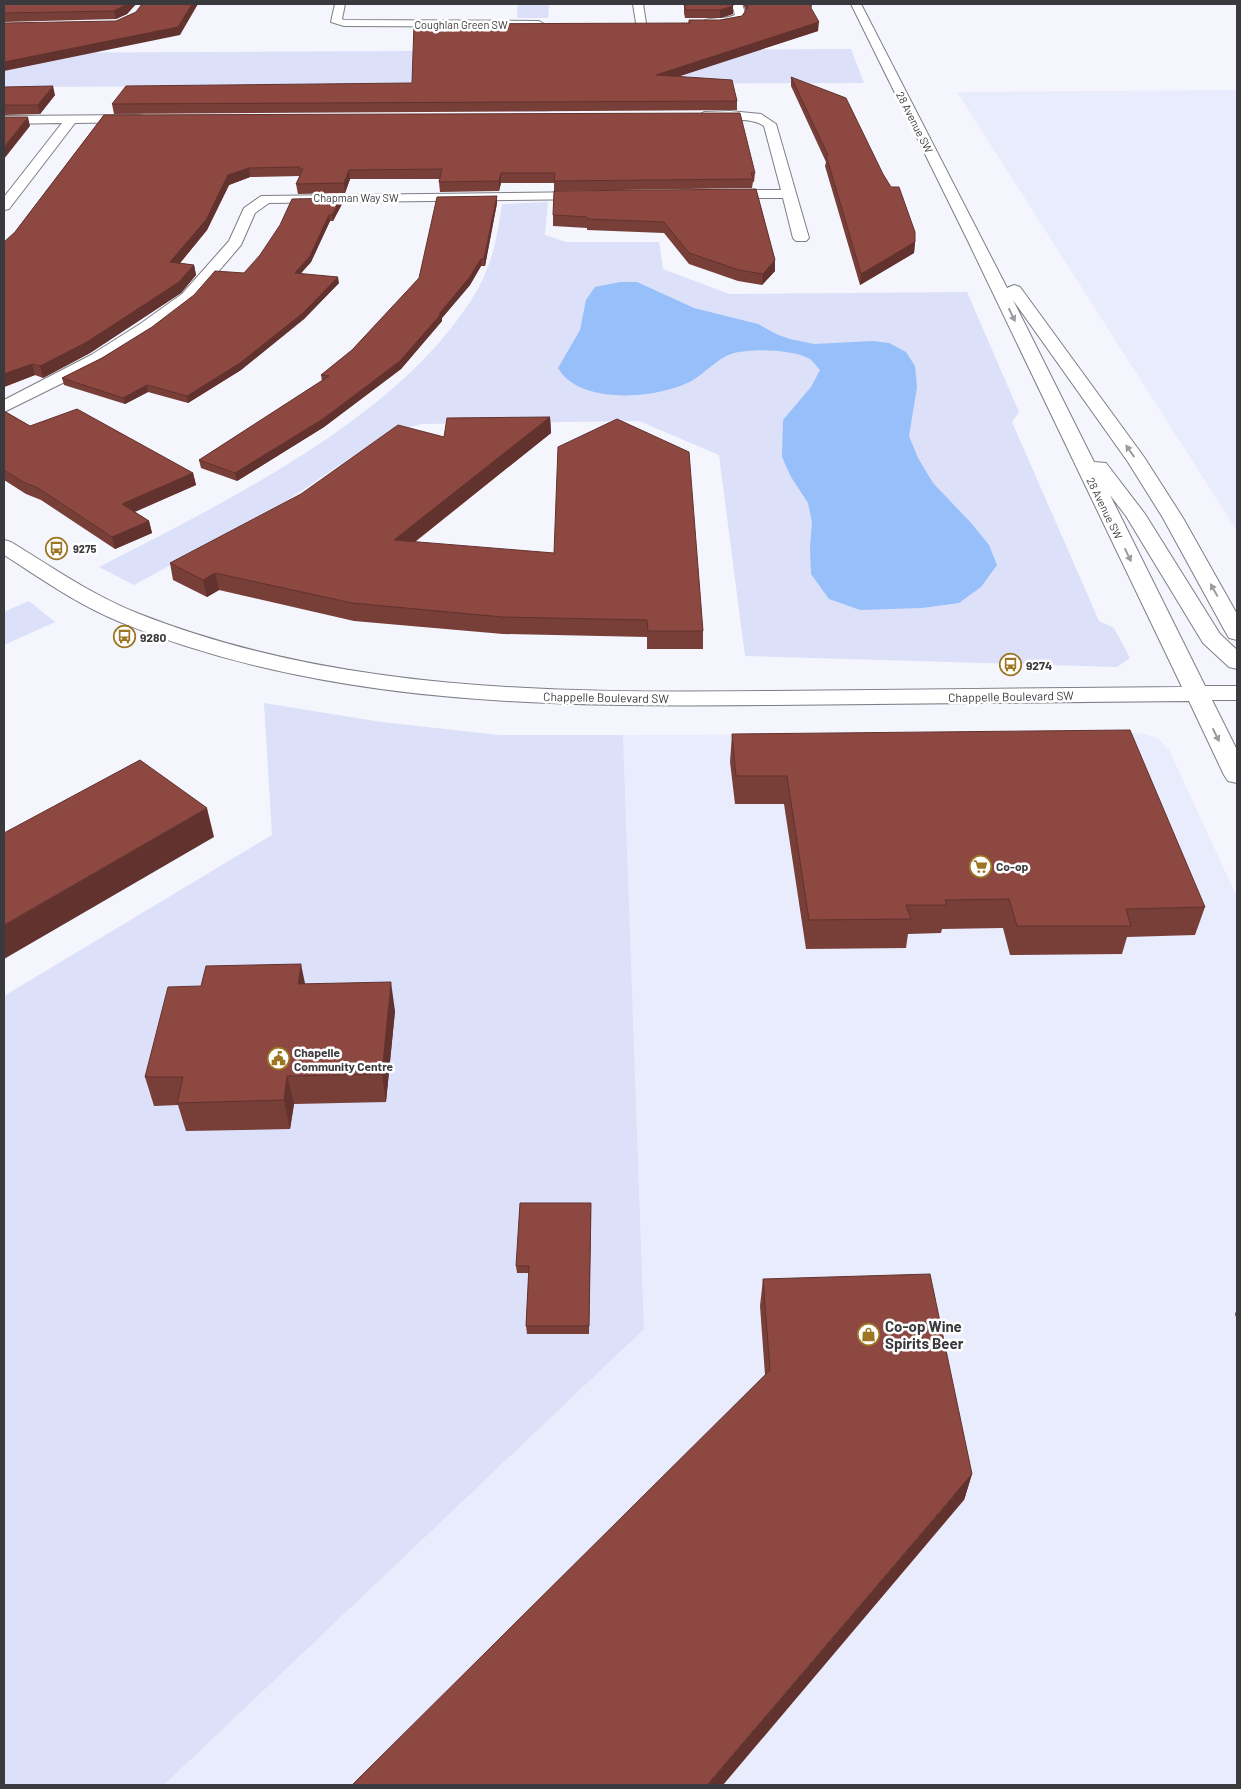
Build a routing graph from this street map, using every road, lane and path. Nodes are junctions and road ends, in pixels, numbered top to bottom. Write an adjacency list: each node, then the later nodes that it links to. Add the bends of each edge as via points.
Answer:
1 (340, 4): 7 (street, Coughlan Green SW, via 336,22)
2 (638, 4): 9 (street)
3 (737, 4): 6 (street, via 741,16 736,20)
4 (856, 4): 19 (street, 28 Avenue SW)
5 (428, 10): 7 (street)
6 (694, 23)
7 (425, 24): 8 (street, Coughlan Green SW)
8 (555, 24)
9 (641, 24)
10 (689, 116): 15 (street, via 739,115 765,119 770,124)
11 (72, 119): 12 (street); 13 (street); 17 (street)
12 (148, 119)
13 (4, 120)
14 (709, 194): 15 (street)
15 (788, 194): 18 (street)
16 (611, 196): 20 (street, Chapman Way SW, via 266,199 250,211 236,242 188,296 97,359)
17 (4, 206)
18 (801, 238)
19 (975, 239): 21 (street, 28 Avenue SW, one-way to 21); 23 (street, 28 Avenue SW, one-way to 19, via 1137,461)
20 (4, 406)
21 (1061, 416): 24 (street, via 1134,514 1211,638); 26 (street, 28 Avenue SW, one-way to 26)
22 (4, 546): 26 (street, Chappelle Boulevard SW, via 78,592 181,638 316,672 393,685 477,694 626,699)
23 (1237, 633)
24 (1237, 662)
25 (1237, 693): 26 (street, Chappelle Boulevard SW)
26 (1195, 694): 27 (street, 28 Avenue SW, one-way to 27)
27 (1237, 776)

